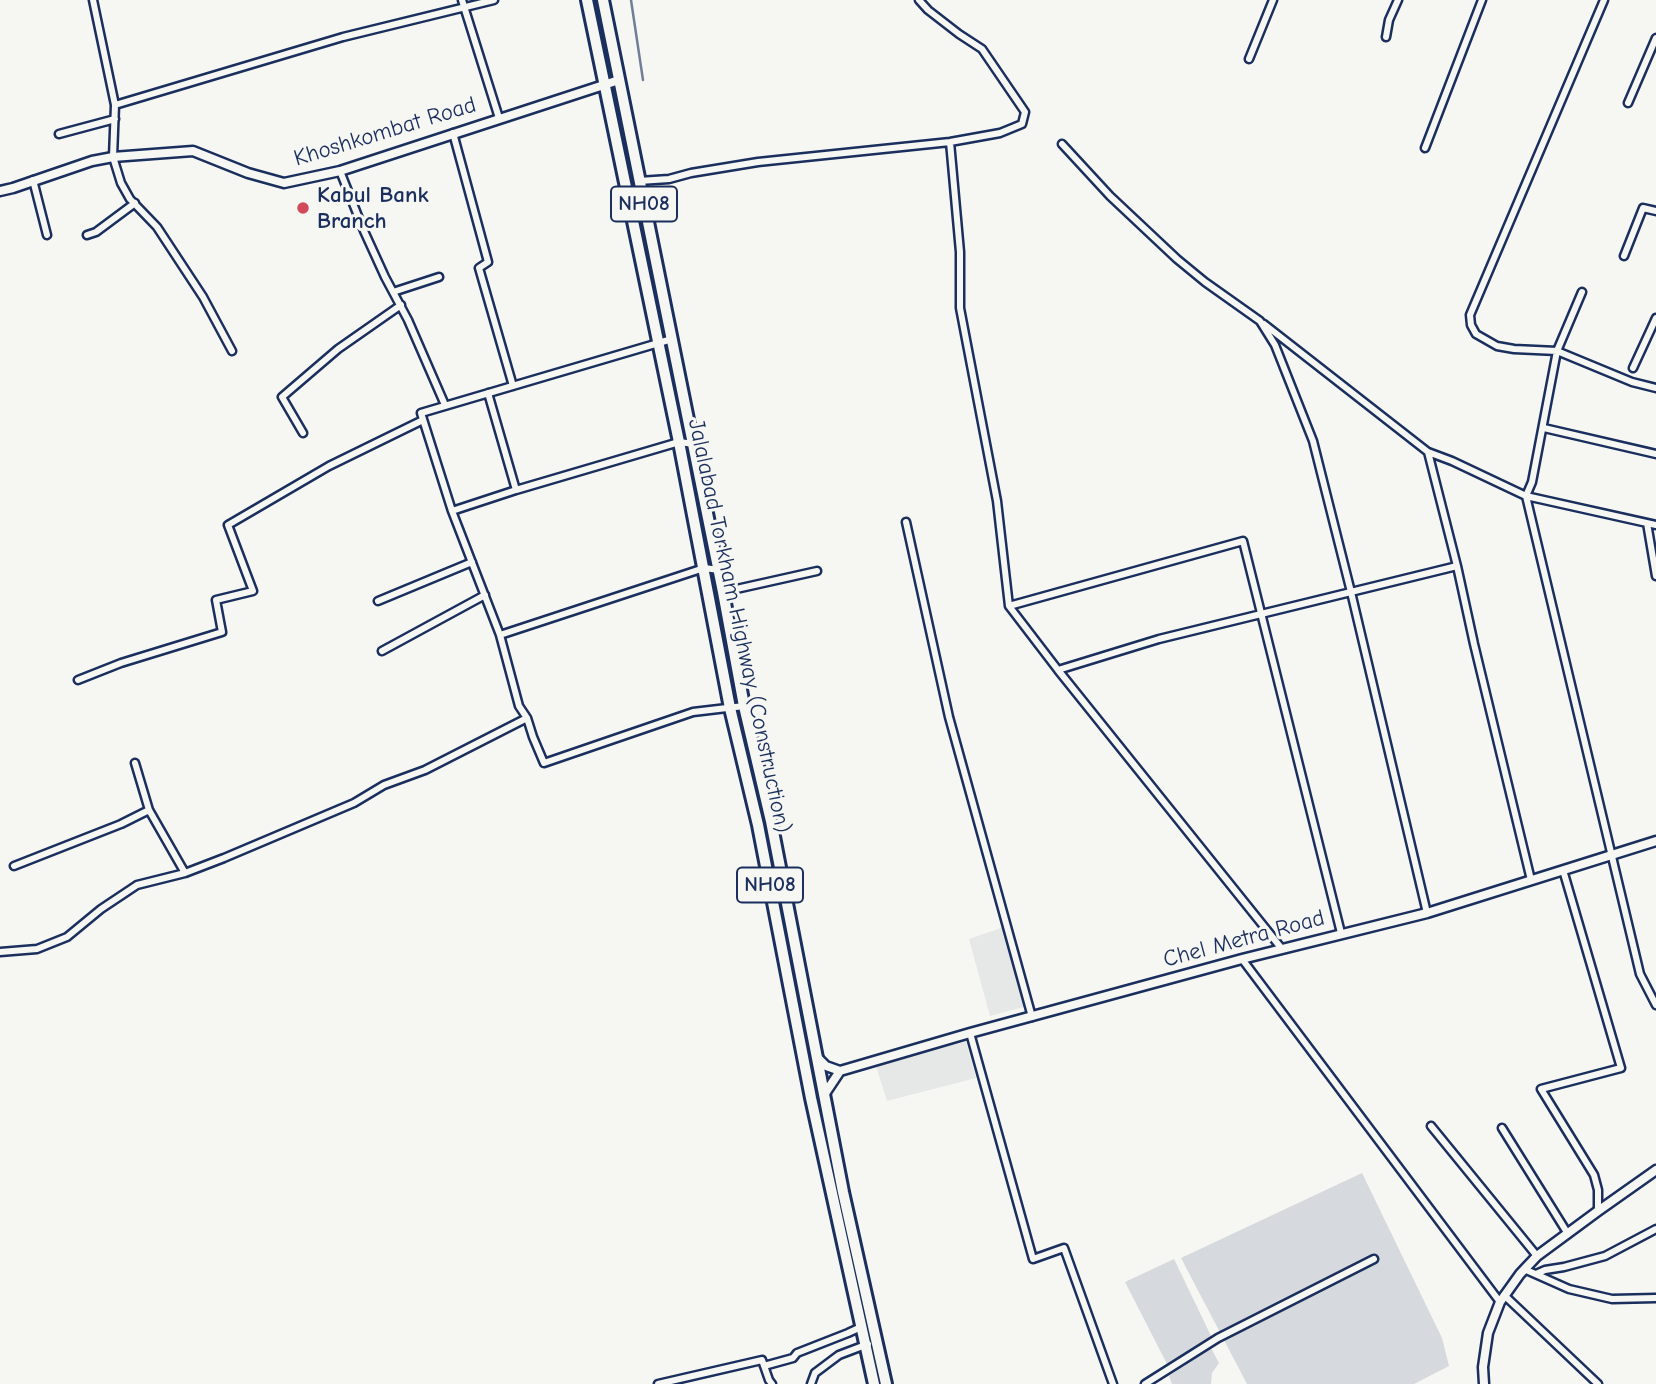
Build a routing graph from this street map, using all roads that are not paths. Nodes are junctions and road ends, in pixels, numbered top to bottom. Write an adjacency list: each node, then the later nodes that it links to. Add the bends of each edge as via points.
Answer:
1 (93, 0): 18 (street)
2 (462, 0): 11 (street)
3 (494, 0): 11 (street)
4 (587, 0): 16 (highway, Jalalabad Torkham Highway (Construction) / NH08)
5 (603, 0): 15 (highway, NH08)
6 (919, 0): 23 (street, via 982,49 1026,112 1022,124 1000,133)
7 (1273, 0): 14 (street)
8 (1398, 0): 12 (street)
9 (1482, 0): 25 (street)
10 (1604, 0): 45 (street, via 1470,314 1476,334 1497,346)
11 (464, 8): 18 (street, via 343,37); 19 (street)
12 (1386, 37)
13 (1656, 38): 17 (street)
14 (1249, 59)
15 (619, 80): 16 (street, Khoshkombat Road); 29 (highway, NH08)
16 (604, 85): 19 (street, Khoshkombat Road); 43 (highway, Jalalabad Torkham Highway (Construction) / NH08)
17 (1628, 103)
18 (115, 105): 20 (street)
19 (499, 118): 21 (street, Khoshkombat Road)
20 (115, 119): 22 (street); 26 (street)
21 (453, 133): 27 (street, Khoshkombat Road); 48 (street, via 488,262 479,268)
22 (59, 134)
23 (950, 142): 29 (street, via 758,162); 76 (street, via 960,308 997,500)
24 (1062, 144): 41 (street, via 1177,259)
25 (1425, 148)
26 (113, 157): 27 (street, Khoshkombat Road, via 193,151 284,183); 28 (street, Khoshkombat Road); 31 (street, via 121,183)
27 (340, 171): 37 (street)
28 (33, 180): 30 (street, Khoshkombat Road); 33 (street)
29 (639, 181): 42 (highway, NH08)
30 (0, 191)
31 (135, 203): 34 (street); 44 (street, via 157,227 203,297)
32 (1656, 211): 35 (street, via 1643,208)
33 (47, 235)
34 (87, 235)
35 (1624, 256)
36 (439, 276): 37 (street)
37 (393, 292): 39 (street)
38 (1582, 292): 45 (street)
39 (401, 305): 51 (street); 55 (street, via 338,349 282,397)
40 (1656, 318): 46 (street)
41 (1260, 321): 58 (street); 73 (street, via 1275,345 1313,441)
42 (672, 339): 43 (street); 52 (highway, NH08)
43 (658, 343): 47 (highway, Jalalabad Torkham Highway (Construction) / NH08); 48 (street)
44 (232, 351)
45 (1557, 351): 49 (street); 54 (street)
46 (1633, 368)
47 (668, 385): 52 (highway, NH08); 56 (highway, Jalalabad Torkham Highway (Construction) / NH08)
48 (513, 386): 50 (street)
49 (1656, 388)
50 (488, 393): 51 (street); 60 (street)
51 (445, 405): 53 (street, via 421,413)
52 (686, 408): 57 (highway, NH08)
53 (423, 420): 62 (street); 81 (street, via 329,466 228,525 253,591 216,600 222,632)
54 (1544, 428): 59 (street); 61 (street)
55 (303, 433)
56 (680, 442): 57 (street); 60 (street); 68 (highway, Jalalabad Torkham Highway (Construction) / NH08)
57 (694, 444): 69 (highway, NH08)
58 (1428, 452): 61 (street); 67 (street)
59 (1656, 454)
60 (516, 490): 62 (street)
61 (1526, 496): 64 (street); 88 (street)
62 (452, 511): 66 (street)
63 (906, 522): 99 (street, via 949,717)
64 (1647, 523): 65 (street); 71 (street)
65 (1656, 525)
66 (472, 562): 74 (street); 75 (street)
67 (1457, 566): 73 (street); 92 (street)
68 (704, 568): 69 (street); 78 (street); 83 (highway, Jalalabad Torkham Highway (Construction) / NH08)
69 (719, 570): 72 (highway, NH08)
70 (817, 571): 72 (street)
71 (1656, 576)
72 (723, 592): 82 (highway, NH08)
73 (1351, 592): 77 (street); 93 (street)
74 (485, 595): 78 (street); 79 (street)
75 (378, 601)
76 (1009, 606): 77 (street, via 1243,541); 80 (street)
77 (1260, 613): 80 (street); 94 (street)
78 (500, 635): 84 (street, via 519,706)
79 (382, 651)
80 (1058, 670): 95 (street)
81 (78, 680)
82 (744, 706): 83 (street); 101 (highway, NH08)
83 (730, 708): 84 (street, via 693,712 544,763); 116 (highway, Jalalabad Torkham Highway (Construction) / NH08)
84 (527, 718): 91 (street, via 354,803)
85 (135, 763): 86 (street)
86 (149, 810): 89 (street); 91 (street)
87 (1656, 841): 88 (street, Chel Metra Road)
88 (1611, 853): 90 (street, Chel Metra Road); 98 (street, via 1640,974)
89 (13, 866)
90 (1563, 870): 92 (street, Chel Metra Road); 107 (street, via 1621,1068 1541,1089 1594,1175)
91 (185, 873): 96 (street, via 137,885 67,937 37,949)
92 (1531, 880): 93 (street, Chel Metra Road)
93 (1427, 913): 94 (street, Chel Metra Road)
94 (1341, 933): 95 (street, Chel Metra Road)
95 (1282, 949): 97 (street, Chel Metra Road)
96 (0, 952)
97 (1242, 959): 99 (street, Chel Metra Road); 114 (street)
98 (1656, 1005)
99 (1032, 1017): 100 (street, Chel Metra Road)
100 (970, 1033): 102 (street, Chel Metra Road); 125 (street, via 1033,1259 1064,1248)
101 (817, 1057): 102 (street); 103 (highway, NH08)
102 (840, 1071): 103 (street)
103 (824, 1095): 117 (highway, NH08)
104 (1432, 1126): 110 (street)
105 (1502, 1128): 109 (street)
106 (1656, 1170): 107 (street)
107 (1598, 1210): 109 (street)
108 (1656, 1229): 113 (street, via 1605,1256)
109 (1568, 1234): 110 (street)
110 (1537, 1256): 112 (street)
111 (1374, 1259): 126 (street, via 1218,1338)
112 (1524, 1269): 113 (street); 114 (street)
113 (1536, 1275): 115 (street, via 1612,1299)
114 (1502, 1298): 127 (street, via 1488,1333); 128 (street)
115 (1656, 1298)
116 (861, 1326): 118 (highway, Jalalabad Torkham Highway (Construction) / NH08); 119 (street, via 793,1358)
117 (877, 1342): 118 (street); 124 (highway, NH08)
118 (865, 1345): 122 (street, via 839,1355 815,1373); 123 (highway, Jalalabad Torkham Highway (Construction) / NH08)
119 (764, 1366): 120 (street, via 762,1360); 121 (street)
120 (658, 1384)
121 (772, 1384)
122 (811, 1384)
123 (874, 1384)
124 (886, 1384)
125 (1112, 1384)
126 (1145, 1384)
127 (1484, 1384)
128 (1598, 1384)

